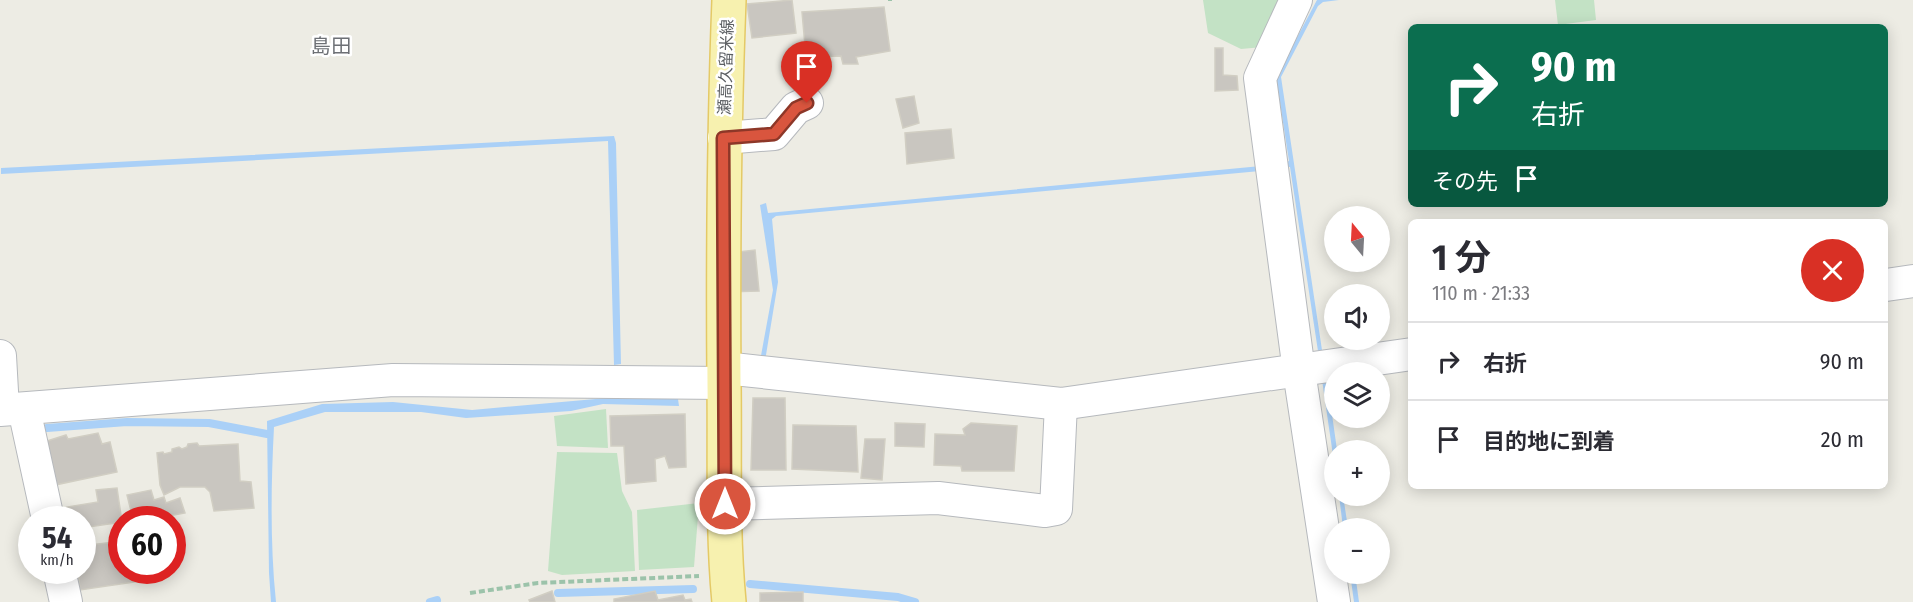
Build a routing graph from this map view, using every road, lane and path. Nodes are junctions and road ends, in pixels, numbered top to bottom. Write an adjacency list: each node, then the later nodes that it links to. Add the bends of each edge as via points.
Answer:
1 (729, 0): 4 (main road, 瀬高久留米線)
2 (1296, 0): 9 (street, via 1260,78)
3 (807, 103): 4 (street, via 796,108 774,134)
4 (723, 138): 10 (main road, 瀬高久留米線)
5 (1913, 281): 6 (street)
6 (1888, 285)
7 (1408, 355): 9 (street)
8 (0, 356): 12 (street)
9 (1299, 370): 11 (street); 19 (street)
10 (724, 376): 11 (street); 12 (street, via 393,380); 13 (main road, 瀬高久留米線)
11 (1061, 404): 13 (street, via 1056,509 1045,511 938,498)
12 (9, 409): 14 (street)
13 (725, 504): 16 (main road, 瀬高久留米線)
14 (43, 506)
15 (62, 584): 18 (street)
16 (728, 589): 17 (path, via 538,583)
17 (470, 593)
18 (66, 602)
19 (1334, 602)

